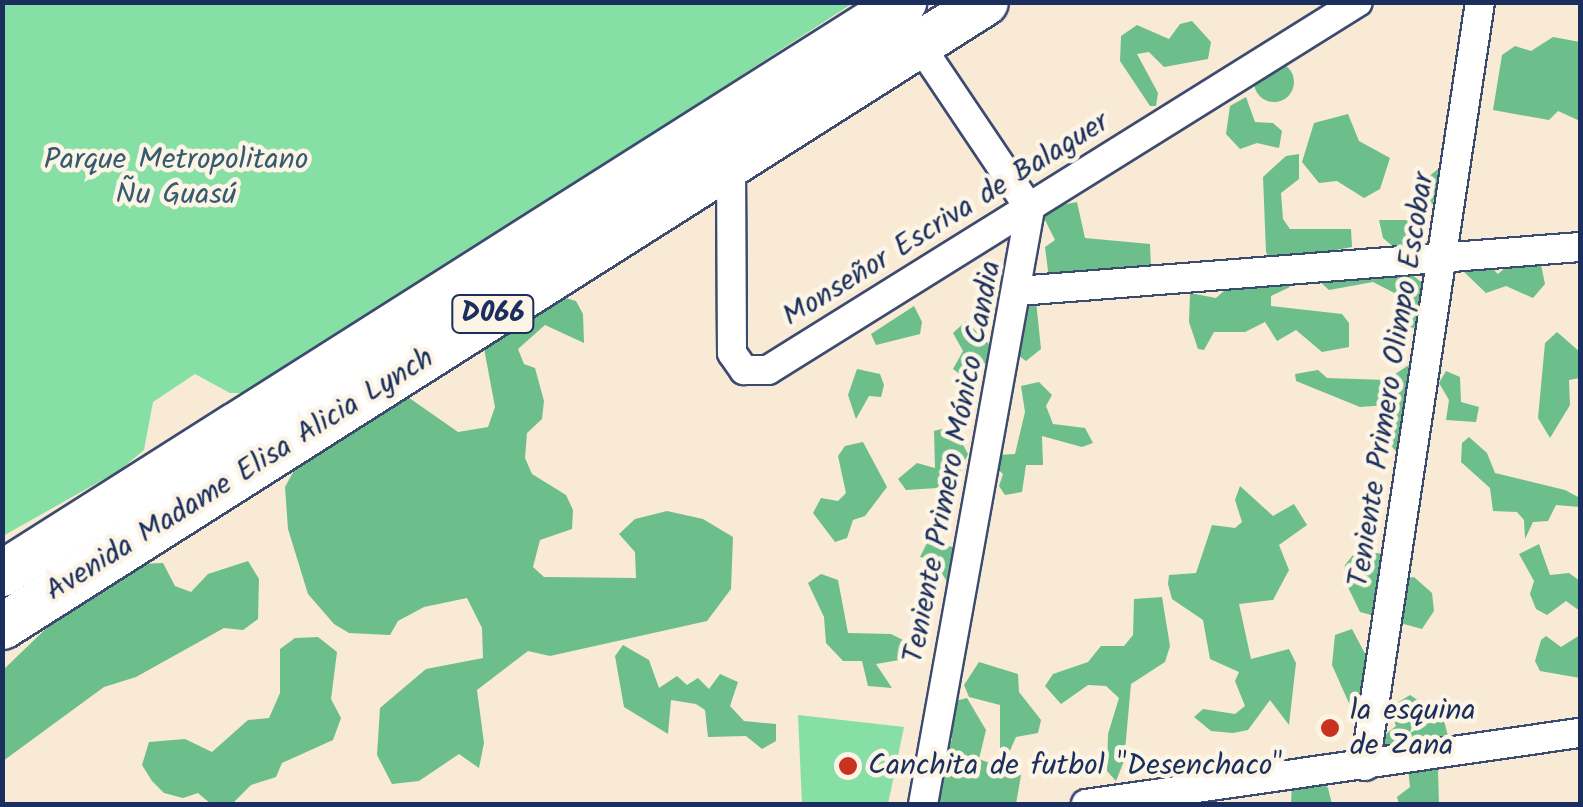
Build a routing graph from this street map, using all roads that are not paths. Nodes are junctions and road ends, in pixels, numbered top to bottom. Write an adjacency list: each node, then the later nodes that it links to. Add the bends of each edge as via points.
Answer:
1 (985, 2): 4 (highway, Avenida Madame Elisa Alicia Lynch / D066)
2 (1358, 2): 6 (street, Monseñor Escriva de Balaguer)
3 (1480, 2): 8 (street, Teniente Primero Olimpo Escobar)
4 (911, 23): 5 (highway, Avenida Madame Elisa Alicia Lynch / D066); 6 (street); 10 (highway, Avenida Madame Elisa Alicia Lynch / D066)
5 (731, 164): 6 (street, Monseñor Escriva de Balaguer, via 732,353 744,370 768,370); 11 (highway, Avenida Madame Elisa Alicia Lynch / D066)
6 (1030, 209): 9 (street, Teniente Primero Mónico Candia)
7 (1580, 247): 8 (street)
8 (1444, 259): 9 (street); 13 (street, Teniente Primero Olimpo Escobar)
9 (1018, 291): 14 (street, Teniente Primero Mónico Candia)
10 (2, 573)
11 (2, 626)
12 (1580, 733): 13 (street)
13 (1364, 766): 15 (street)
14 (923, 804)
15 (1086, 804)

